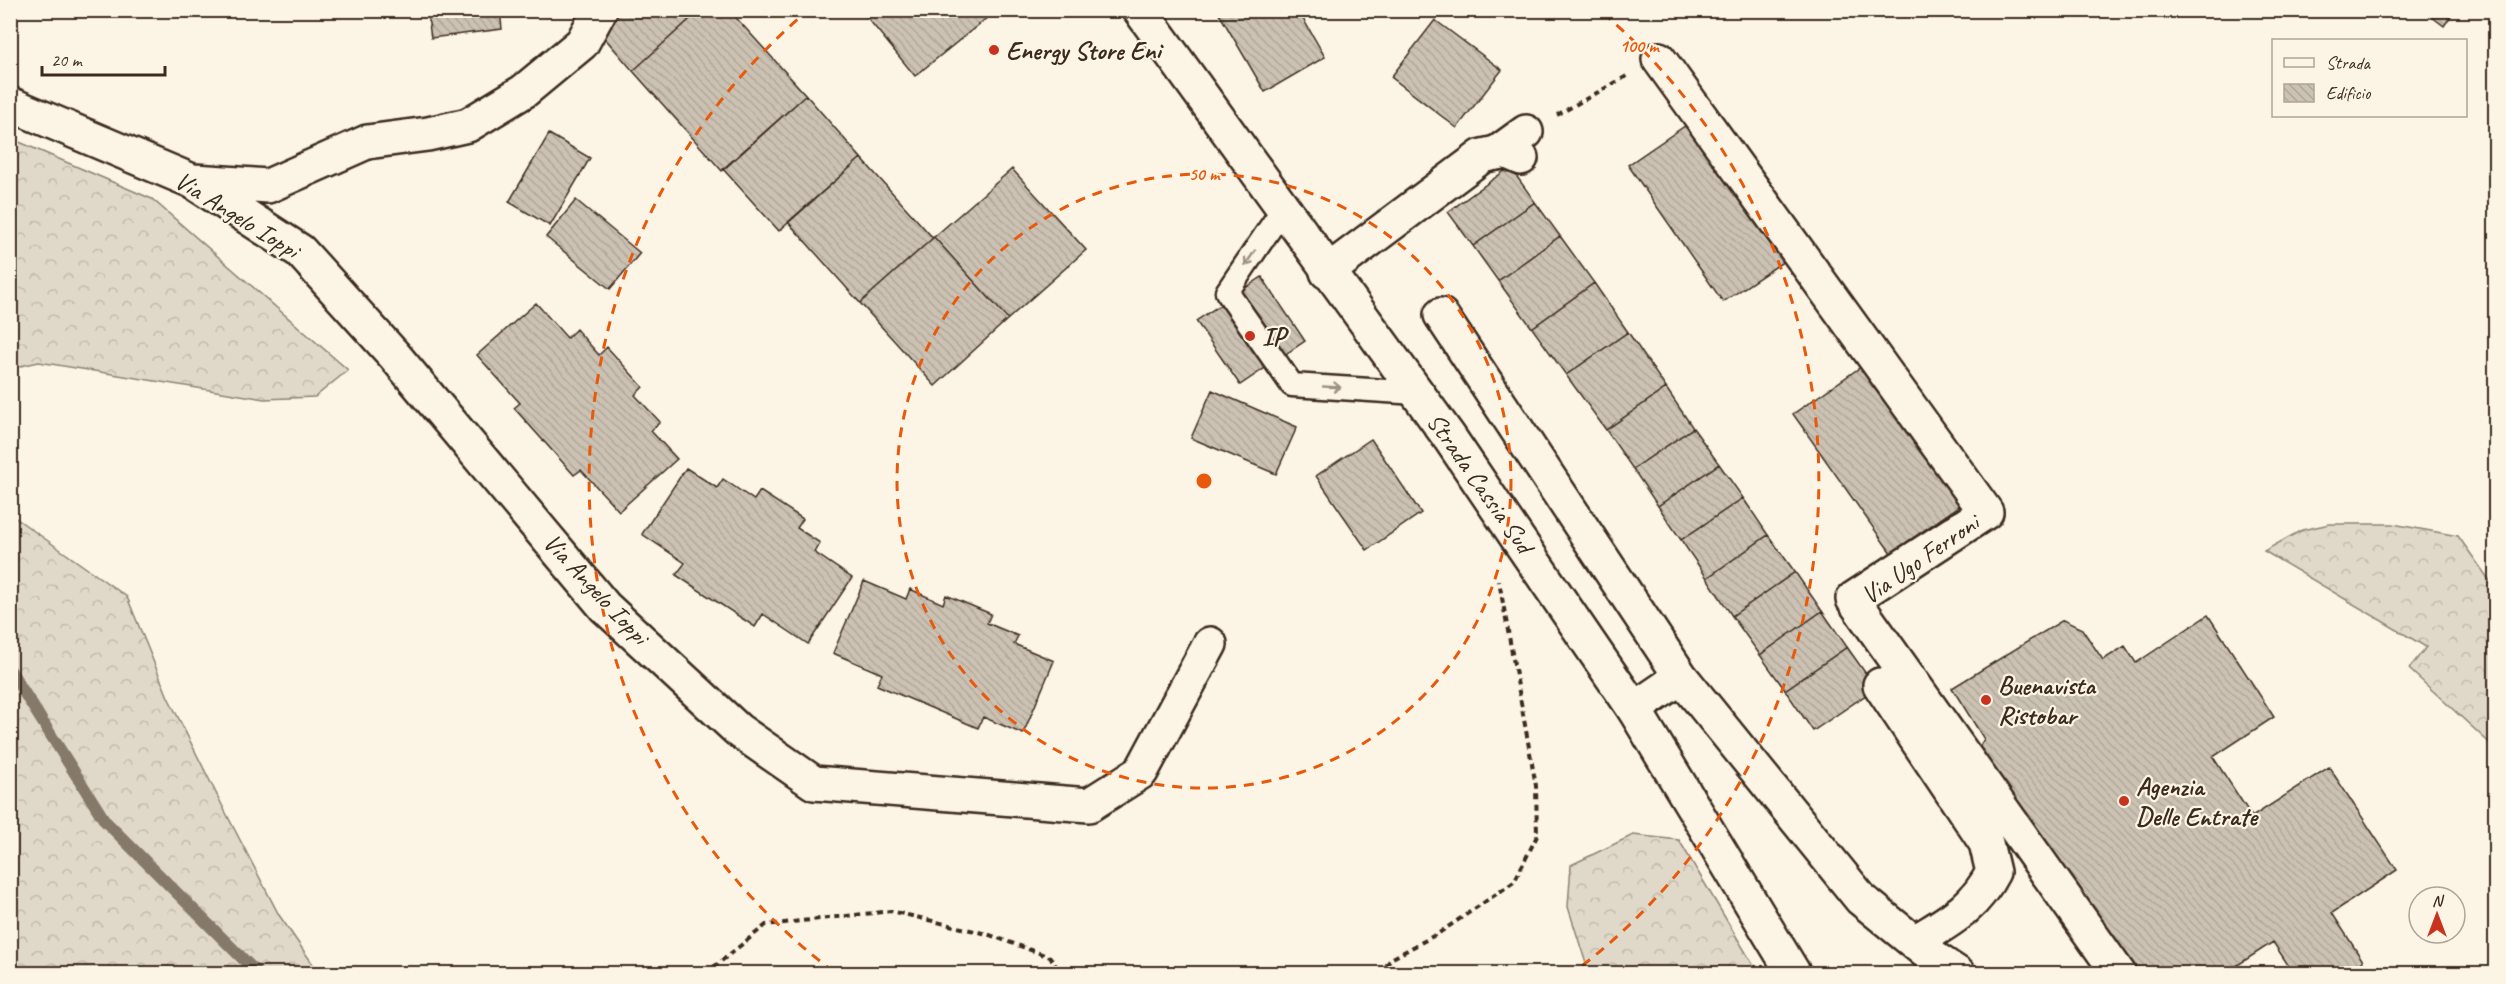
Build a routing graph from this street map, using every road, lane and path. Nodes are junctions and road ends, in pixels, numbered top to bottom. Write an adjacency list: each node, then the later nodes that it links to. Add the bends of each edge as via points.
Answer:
1 (600, 10): 6 (street, via 582,43 524,91 468,125 367,142 268,186)
2 (1140, 10): 7 (street, Strada Cassia Sud)
3 (1659, 58): 5 (path); 22 (street, Via Ugo Ferroni, via 1986,512 1853,599)
4 (10, 104): 6 (street, Via Angelo Ioppi)
5 (1515, 148): 8 (street, via 1482,156)
6 (192, 181): 12 (street, Via Angelo Ioppi, via 300,251 394,355 605,607 738,730 814,783 1089,805 1141,772)
7 (1283, 210): 8 (street, Strada Cassia Sud); 10 (lane, one-way to 10, via 1227,292 1292,385)
8 (1327, 272): 10 (street, Strada Cassia Sud)
9 (1441, 315): 13 (street)
10 (1417, 393): 11 (street, Strada Cassia Sud)
11 (1518, 539): 15 (street, Strada Cassia Sud); 19 (path, via 1498,574 1536,786 1537,836 1514,882 1439,933 1391,959)
12 (1210, 644)
13 (1681, 677): 15 (street); 16 (street, via 1861,899)
14 (1880, 685): 16 (street, via 1986,843 1993,872 1982,894 1964,912)
15 (1634, 709): 20 (street, Strada Cassia Sud)
16 (1915, 942): 21 (street)
17 (705, 974): 18 (path, via 766,925 891,911 987,934 1050,957)
18 (1061, 974)
19 (1380, 974)
20 (1794, 974)
21 (1958, 974)
22 (2119, 974)

